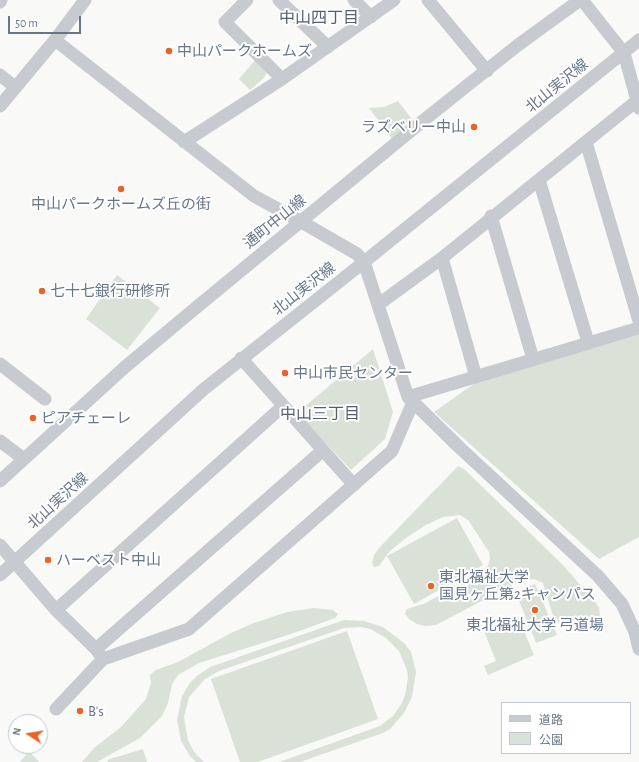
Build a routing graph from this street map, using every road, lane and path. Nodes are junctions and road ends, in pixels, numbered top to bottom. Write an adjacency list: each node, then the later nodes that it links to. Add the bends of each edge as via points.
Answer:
1 (84, 0): 9 (street)
2 (247, 0): 15 (street, via 224,22)
3 (279, 0): 11 (street)
4 (354, 0): 8 (street)
5 (394, 0): 8 (street)
6 (428, 0): 13 (street)
7 (581, 0): 12 (street); 13 (street, 通町中山線)
8 (371, 17): 11 (street)
9 (54, 40): 16 (street); 19 (street)
10 (639, 40): 12 (street, 北山実沢線)
11 (328, 47): 15 (street)
12 (624, 53): 17 (street); 25 (street, 北山実沢線)
13 (487, 71): 23 (street, 通町中山線)
14 (0, 75): 16 (street)
15 (282, 79): 19 (street)
16 (15, 87): 18 (street)
17 (638, 103): 20 (street)
18 (0, 106)
19 (184, 142): 23 (street, via 254,196)
20 (586, 142): 21 (street); 27 (street)
21 (539, 180): 22 (street); 29 (street)
22 (492, 216): 24 (street); 31 (street)
23 (300, 221): 25 (street, via 357,254); 39 (street, 通町中山線, via 125,367)
24 (442, 258): 26 (street); 33 (street)
25 (364, 262): 26 (street); 30 (street, 北山実沢線)
26 (379, 304): 35 (street)
27 (639, 321)
28 (639, 328): 29 (street)
29 (588, 342): 31 (street)
30 (241, 358): 36 (street); 43 (street, 北山実沢線)
31 (533, 359): 33 (street)
32 (0, 364): 34 (street)
33 (476, 377): 35 (street)
34 (45, 399)
35 (410, 399): 41 (street, via 392,451); 46 (street, via 598,576 622,604 635,632)
36 (283, 406): 38 (street); 45 (street)
37 (0, 441): 39 (street)
38 (322, 451): 41 (street); 47 (street)
39 (24, 459): 40 (street, 通町中山線)
40 (0, 481)
41 (354, 485): 47 (street, via 189,629)
42 (0, 545): 43 (street)
43 (14, 562): 44 (street, 北山実沢線); 45 (street)
44 (0, 575)
45 (56, 610): 47 (street)
46 (639, 649)
47 (99, 654): 48 (street)
48 (56, 709)

